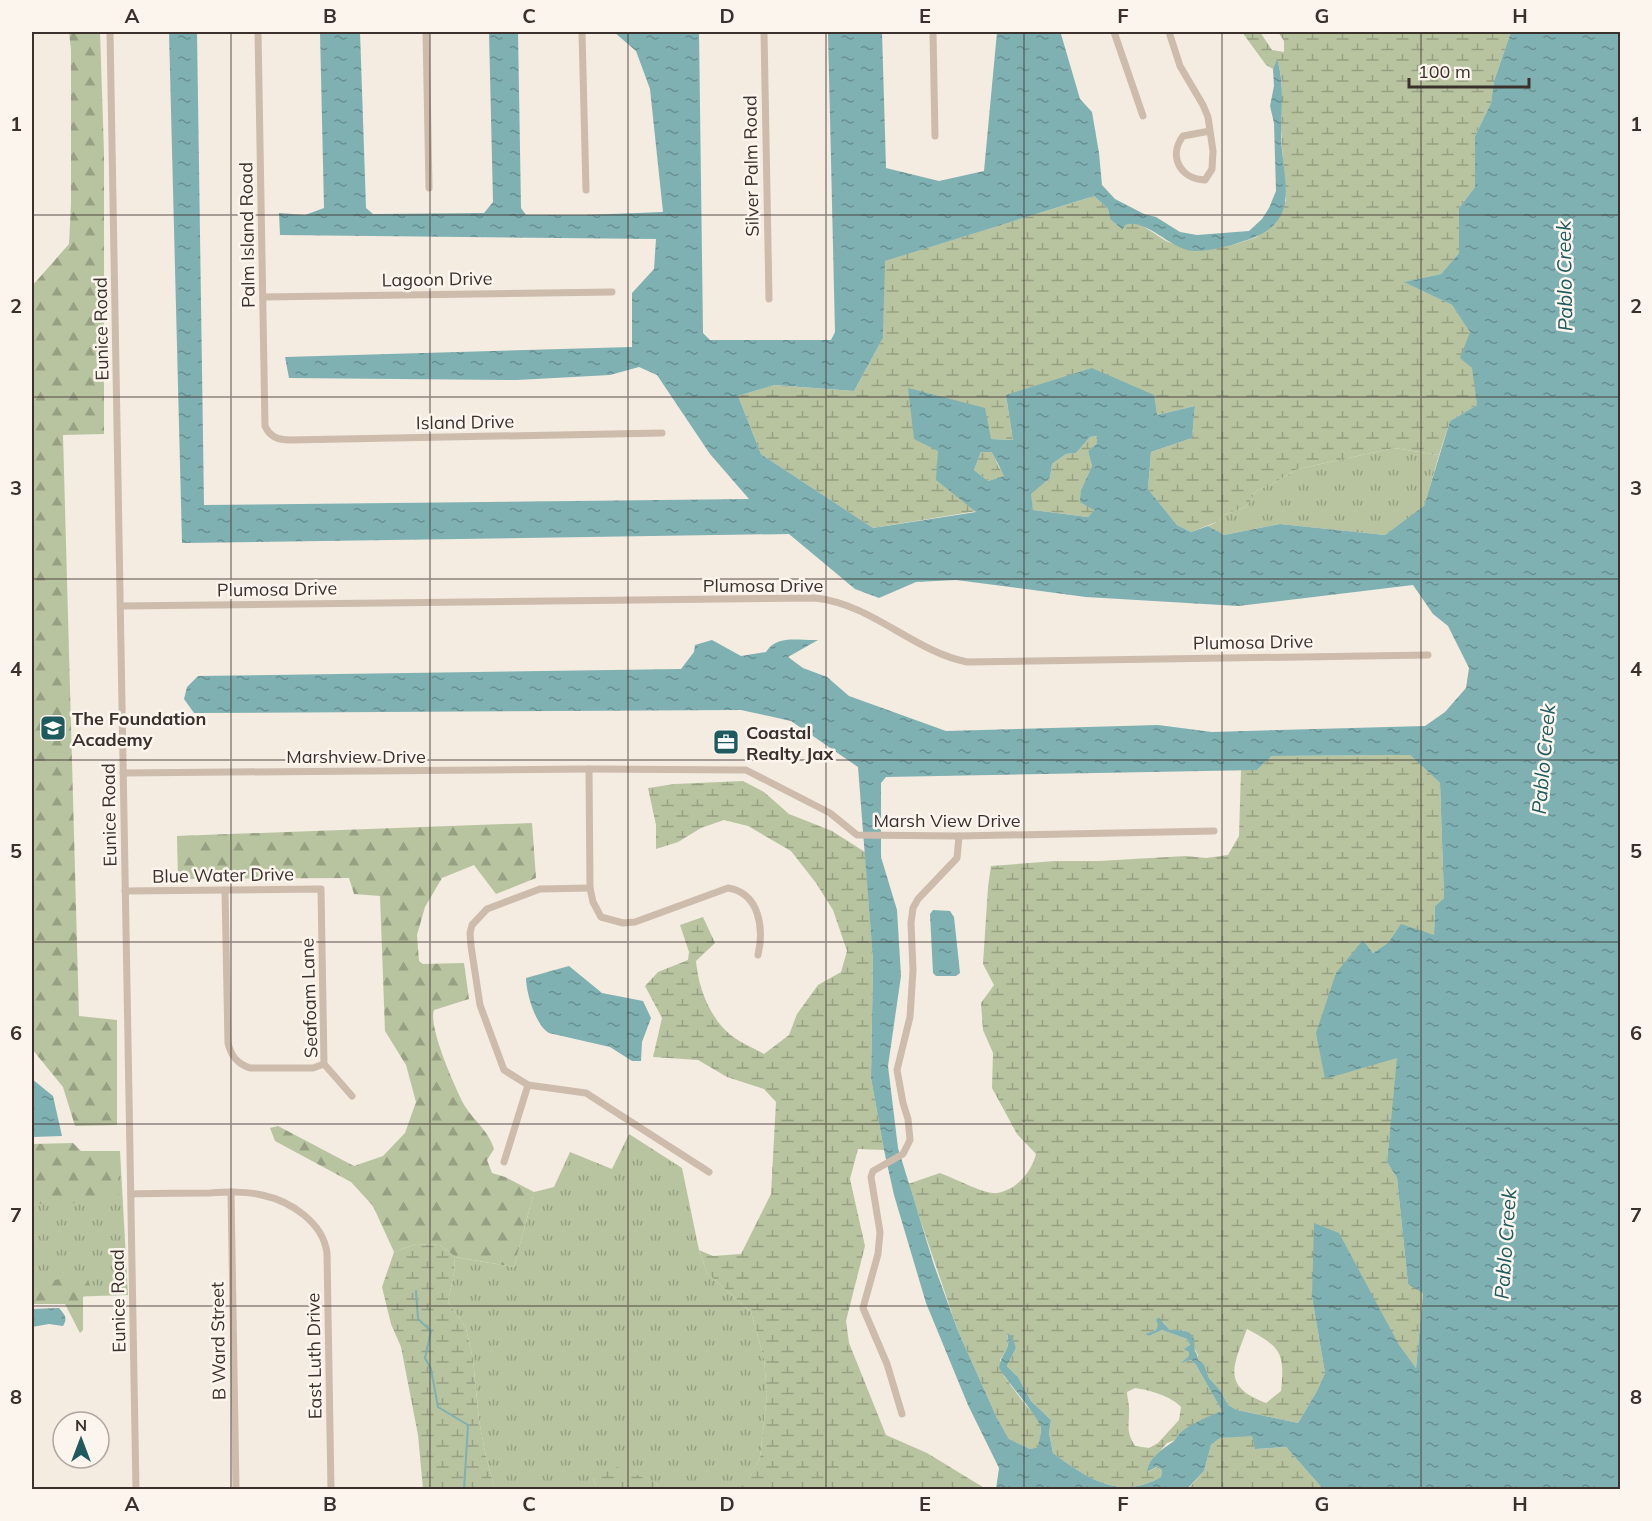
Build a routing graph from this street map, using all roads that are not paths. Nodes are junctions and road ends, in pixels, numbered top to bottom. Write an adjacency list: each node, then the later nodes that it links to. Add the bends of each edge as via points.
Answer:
1 (110, 32): 19 (street, Eunice Road)
2 (258, 32): 15 (street, Palm Island Road)
3 (426, 32): 12 (street)
4 (582, 32): 13 (street)
5 (764, 32): 16 (street, Silver Palm Road)
6 (933, 32): 11 (street)
7 (1114, 32): 9 (street)
8 (1169, 32): 10 (street, via 1180,66 1204,106)
9 (1143, 116)
10 (1210, 131): 10 (street, via 1212,169 1205,180 1197,179 1179,166 1176,148 1183,136)
11 (935, 136)
12 (429, 188)
13 (586, 190)
14 (612, 292): 15 (street, Lagoon Drive)
15 (263, 297): 18 (street, Palm Island Road, via 265,426)
16 (769, 299)
17 (662, 433): 18 (street, Island Drive, via 290,440)
18 (271, 435)
19 (121, 606): 20 (street, Plumosa Drive, via 815,598 859,609 944,655 967,662); 22 (street, Eunice Road)
20 (1428, 655)
21 (589, 769): 22 (street, Marshview Drive); 24 (street, Marsh View Drive, via 746,770 830,813 857,835); 25 (street)
22 (123, 773): 28 (street, Eunice Road)
23 (1214, 831): 24 (street, Marsh View Drive)
24 (959, 836): 37 (street, via 957,858 913,908 909,1017 897,1070 910,1140 903,1154 873,1171 871,1177 880,1232 863,1308)
25 (590, 888): 29 (street, via 601,917 623,922 650,918 728,888 739,890 750,898 760,921 762,940); 31 (street, via 540,889 487,909 472,925 471,946 480,1005 490,1036 504,1070)
26 (321, 889): 27 (street, Blue Water Drive); 30 (street, Seafoam Lane)
27 (225, 890): 28 (street, Blue Water Drive); 30 (street, via 228,1043 233,1056 250,1068 313,1068)
28 (125, 891): 36 (street, Eunice Road)
29 (758, 955)
30 (324, 1064): 32 (street, Seafoam Lane)
31 (528, 1084): 33 (street); 34 (street, via 586,1093)
32 (352, 1096)
33 (504, 1162)
34 (709, 1172)
35 (231, 1192): 36 (street); 39 (street, B Ward Street); 40 (street, East Luth Drive, via 271,1197 305,1216 323,1237 327,1253)
36 (131, 1194): 38 (street, Eunice Road)
37 (902, 1414)
38 (136, 1490)
39 (236, 1490)
40 (331, 1490)

